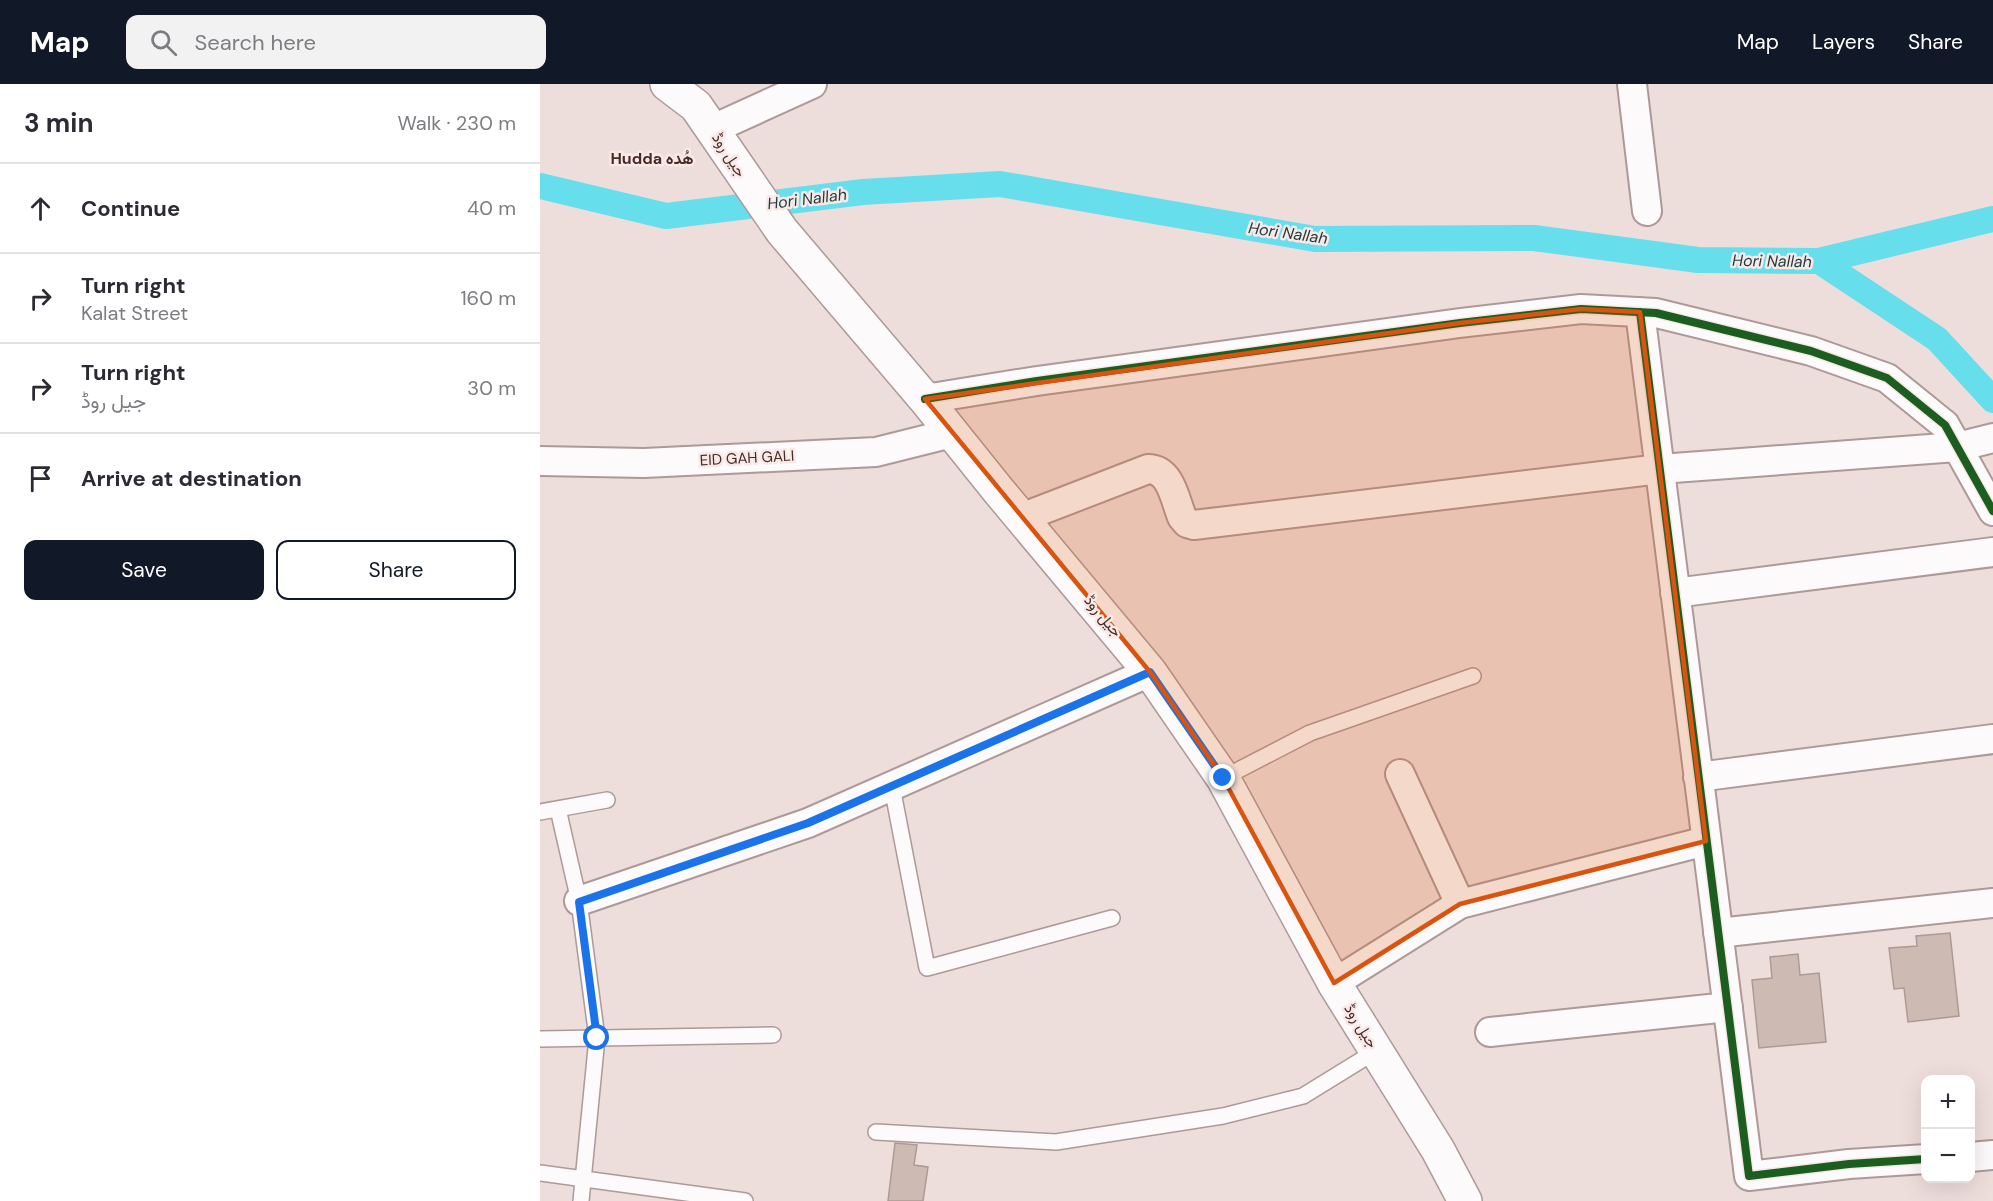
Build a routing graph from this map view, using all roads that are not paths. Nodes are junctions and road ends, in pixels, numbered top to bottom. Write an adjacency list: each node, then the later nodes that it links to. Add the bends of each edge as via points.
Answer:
1 (667, 84): 4 (main road, جیل روڈ, via 696,106)
2 (812, 84): 4 (street)
3 (1632, 84): 5 (street)
4 (713, 129): 7 (main road, جیل روڈ, via 782,231)
5 (1647, 211)
6 (1640, 312): 7 (street, via 1581,309 1460,323); 10 (street, via 1810,351 1887,378 1945,425); 12 (street)
7 (925, 399): 8 (main road, جیل روڈ)
8 (952, 433): 11 (street, EID GAH GALI, via 876,452 644,462); 14 (main road, جیل روڈ)
9 (1993, 439): 10 (street)
10 (1957, 447): 12 (street); 13 (street)
11 (540, 461)
12 (1660, 468): 14 (street, via 1194,525 1182,517 1165,475 1148,469); 16 (street)
13 (1993, 511)
14 (1021, 518): 17 (main road, جیل روڈ)
15 (1993, 552): 16 (street)
16 (1675, 593): 21 (street)
17 (1150, 672): 22 (main road, جیل روڈ); 23 (street)
18 (1473, 676): 22 (lane, via 1310,733)
19 (1993, 739): 21 (street)
20 (1400, 774): 30 (street)
21 (1698, 777): 27 (street)
22 (1223, 778): 33 (main road, جیل روڈ)
23 (892, 787): 28 (street, via 808,823); 31 (lane, via 927,968)
24 (608, 800): 25 (lane)
25 (558, 809): 26 (lane); 28 (lane)
26 (540, 812)
27 (1706, 841): 30 (street); 32 (street)
28 (579, 902): 37 (lane)
29 (1993, 903): 32 (street)
30 (1460, 904): 33 (street)
31 (1112, 918)
32 (1718, 933): 34 (street)
33 (1334, 983): 39 (main road, جیل روڈ)
34 (1728, 1007): 35 (street); 43 (street, via 1749,1176)
35 (1490, 1032)
36 (773, 1035): 37 (lane)
37 (597, 1038): 38 (lane); 45 (lane)
38 (540, 1039)
39 (1376, 1051): 40 (lane, via 1303,1096 1222,1116 1056,1142); 48 (main road, جیل روڈ)
40 (876, 1132)
41 (1993, 1155): 42 (street)
42 (1975, 1157)
43 (1921, 1159)
44 (540, 1173): 45 (lane)
45 (583, 1177): 46 (lane); 47 (lane)
46 (581, 1201)
47 (745, 1201)
48 (1465, 1201)

